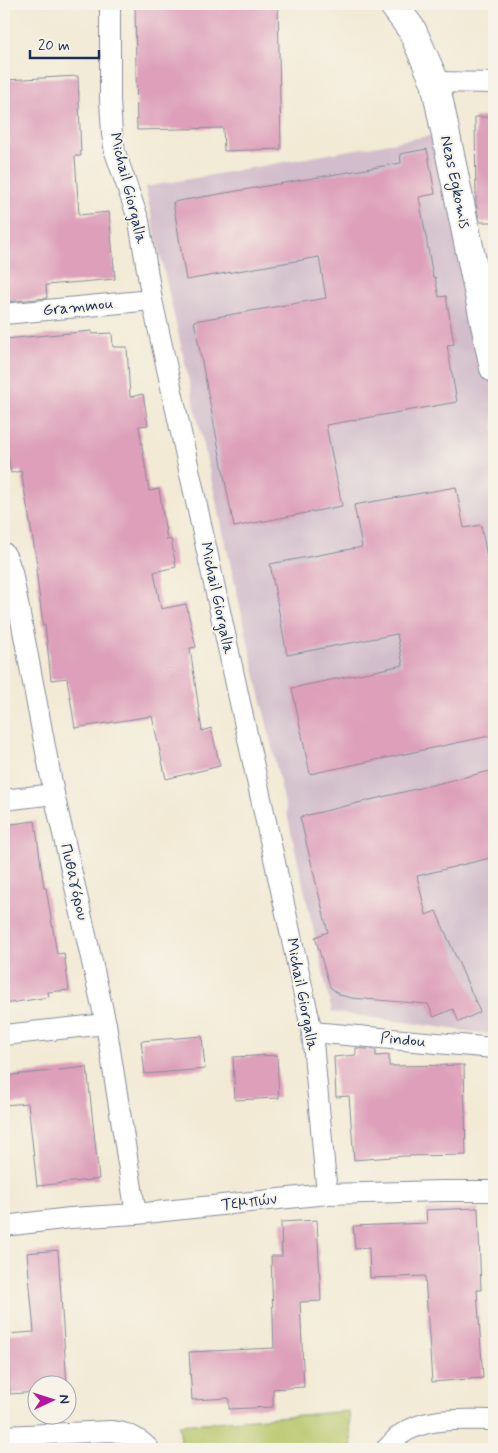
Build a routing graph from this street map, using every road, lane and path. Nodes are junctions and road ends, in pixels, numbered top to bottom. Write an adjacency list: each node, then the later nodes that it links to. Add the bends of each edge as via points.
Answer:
1 (110, 4): 5 (street, Michail Giorgalla, via 112,134 139,221)
2 (393, 4): 3 (street, Neas Egkomis, via 412,30)
3 (435, 82): 4 (street); 7 (street, Neas Egkomis)
4 (494, 83)
5 (152, 300): 6 (street, Grammou); 12 (street, Michail Giorgalla)
6 (4, 314)
7 (494, 368)
8 (4, 553): 9 (street, Πυθαγόρου, via 12,572)
9 (54, 794): 10 (street); 11 (street, Πυθαγόρου)
10 (4, 800)
11 (106, 1024): 13 (street); 17 (street, Πυθαγόρου)
12 (312, 1032): 14 (street, Pindou); 16 (street, Michail Giorgalla)
13 (4, 1035)
14 (494, 1048)
15 (494, 1191): 16 (street, Τεμπών)
16 (327, 1194): 17 (street, Τεμπών)
17 (136, 1214): 18 (street, Τεμπών)
18 (4, 1226)
19 (494, 1420): 22 (street, via 436,1421 399,1436)
20 (4, 1436): 21 (street, via 124,1432)
21 (149, 1449)
22 (386, 1449)

